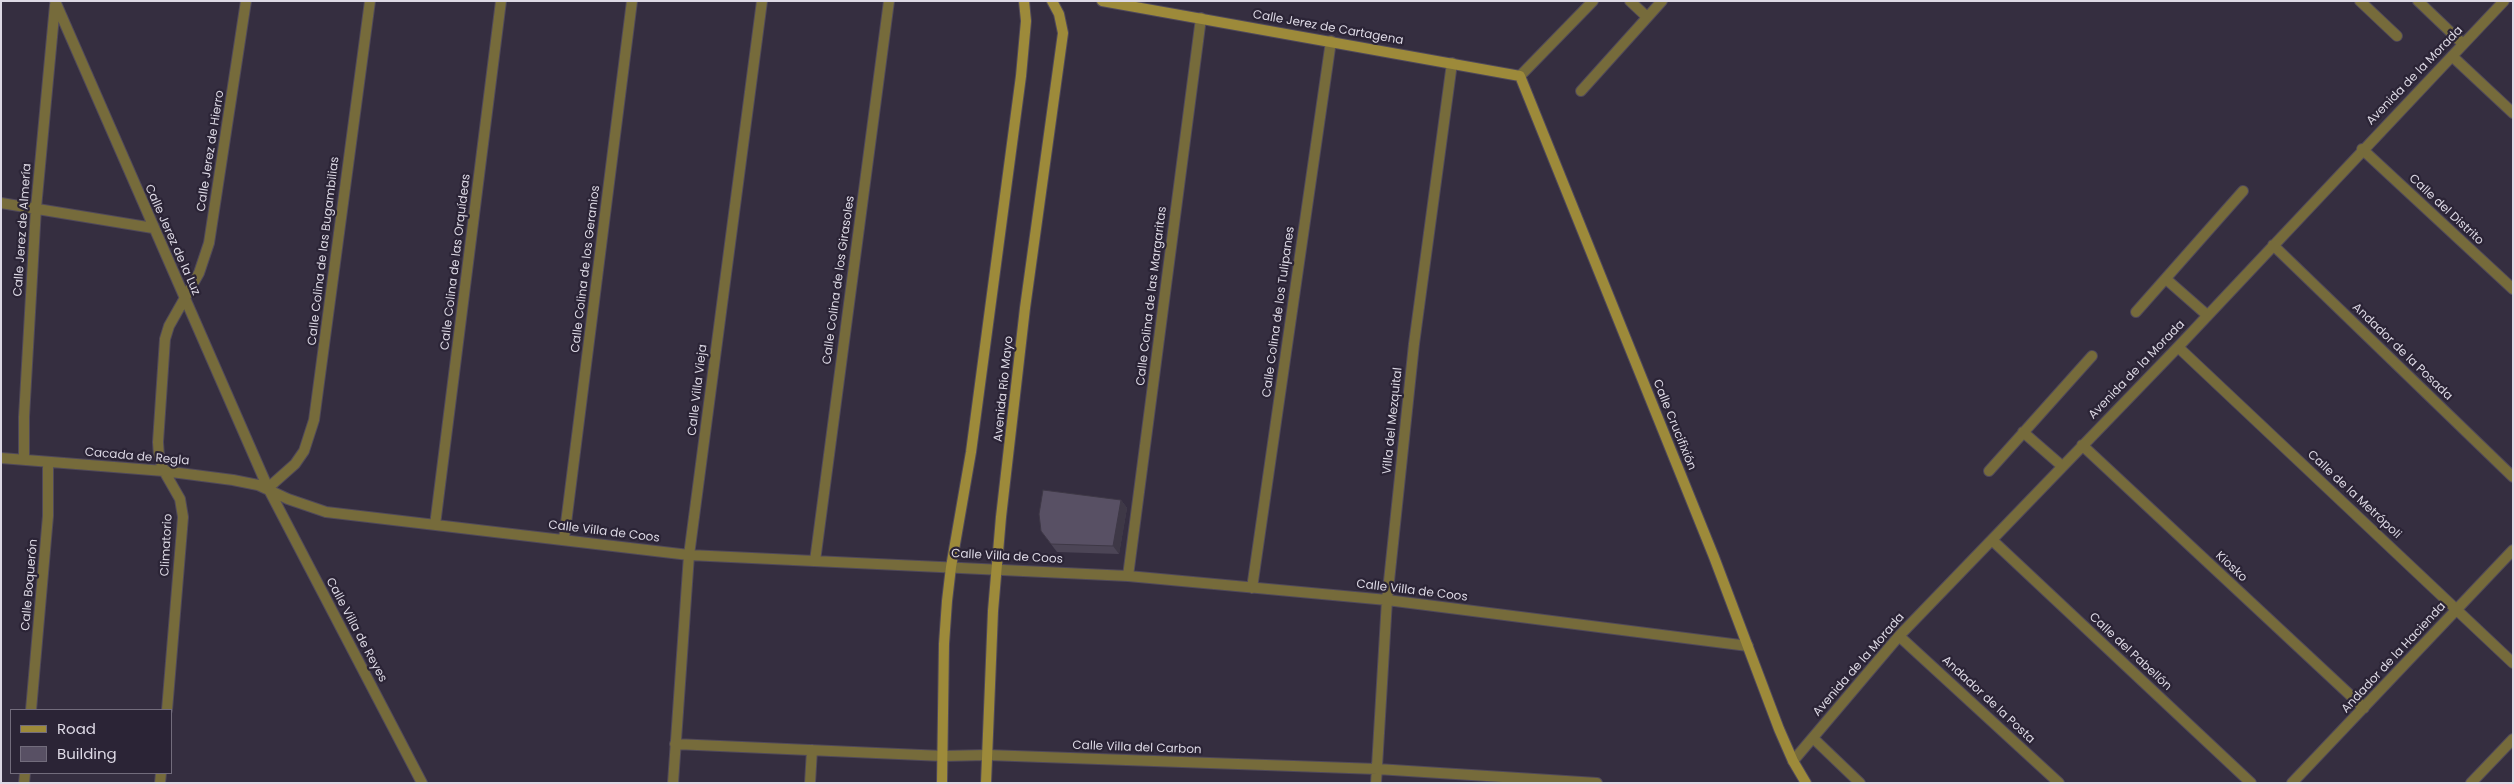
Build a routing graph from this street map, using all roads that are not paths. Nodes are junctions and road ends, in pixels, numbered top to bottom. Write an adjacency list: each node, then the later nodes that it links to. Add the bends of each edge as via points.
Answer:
1 (246, 1): 35 (street, Calle Jerez de Hierro, via 209,243)
2 (370, 1): 49 (street, Calle Colina de las Bugambilias, via 314,420 304,451 295,464)
3 (501, 1): 50 (street, Calle Colina de las Orquídeas)
4 (632, 1): 51 (street, Calle Colina de los Geranios)
5 (762, 1): 54 (street, Calle Villa Vieja)
6 (889, 1): 55 (street, Calle Colina de los Girasoles)
7 (1024, 1): 56 (street, Avenida Río Mayo, via 1026,30 1021,76 972,452)
8 (1052, 1): 57 (street, Avenida Río Mayo, via 1059,14 1063,40 1025,308)
9 (1102, 1): 18 (street, Calle Jerez de Cartagena)
10 (1593, 1): 24 (street)
11 (1630, 1): 17 (street)
12 (1662, 1): 17 (street)
13 (2360, 1): 19 (street)
14 (2418, 1): 21 (street)
15 (2504, 1): 21 (street, Avenida de la Morada)
16 (55, 2): 30 (street, Calle Jerez de Almería); 31 (street, Calle Jerez de la Luz)
17 (1648, 17): 25 (street)
18 (1201, 18): 20 (street, Calle Jerez de Cartagena); 58 (street, Calle Colina de las Margaritas)
19 (2397, 36)
20 (1331, 41): 23 (street, Calle Jerez de Cartagena); 59 (street, Calle Colina de los Tulipanes)
21 (2464, 44): 22 (street, Avenida de la Morada)
22 (2452, 56): 26 (street); 27 (street, Avenida de la Morada)
23 (1452, 63): 24 (street, Calle Jerez de Cartagena); 60 (street, Villa del Mezquital, via 1414,344)
24 (1520, 76): 63 (street, Calle Crucifixión)
25 (1581, 91)
26 (2513, 113)
27 (2362, 149): 32 (street, Avenida de la Morada); 34 (street, Calle del Distrito)
28 (2243, 191): 33 (street)
29 (1, 203): 30 (street)
30 (36, 208): 31 (street); 43 (street, Calle Jerez de Almería)
31 (153, 228): 35 (street, Calle Jerez de la Luz)
32 (2273, 245): 37 (street, Avenida de la Morada); 48 (street, Andador de la Posada)
33 (2166, 279): 36 (street); 37 (street)
34 (2513, 290)
35 (185, 300): 46 (street, Climatorio, via 165,339 158,442); 49 (street, Calle Jerez de la Luz)
36 (2136, 312)
37 (2207, 315): 38 (street, Avenida de la Morada)
38 (2178, 347): 41 (street, Avenida de la Morada); 61 (street, Calle de la Metrópoli)
39 (2092, 356): 40 (street)
40 (2023, 432): 45 (street); 47 (street)
41 (2082, 445): 45 (street, Avenida de la Morada); 65 (street, Kiosko)
42 (1, 458): 43 (street, Cacada de Regla)
43 (24, 460): 44 (street, Cacada de Regla)
44 (48, 462): 46 (street, Cacada de Regla); 66 (street, Calle Boquerón, via 48,516)
45 (2062, 466): 52 (street, Avenida de la Morada)
46 (164, 471): 49 (street, Cacada de Regla, via 248,482); 67 (street, Climatorio, via 180,500 183,516)
47 (1989, 471)
48 (2513, 477)
49 (268, 488): 50 (street, Calle Villa de Coos, via 288,499 326,512); 76 (street, Calle Villa de Reyes)
50 (435, 525): 51 (street, Calle Villa de Coos)
51 (564, 539): 54 (street, Calle Villa de Coos)
52 (1992, 540): 62 (street, Avenida de la Morada); 86 (street, Calle del Pabellón)
53 (2513, 550): 61 (street, Andador de la Hacienda)
54 (689, 554): 55 (street, Calle Villa de Coos); 70 (street, Calle Villa Vieja)
55 (815, 562): 56 (street, Calle Villa de Coos)
56 (951, 567): 57 (street, Calle Villa de Coos); 73 (street, Avenida Río Mayo, via 944,644)
57 (997, 568): 58 (street, Calle Villa de Coos); 72 (street, Avenida Río Mayo)
58 (1128, 576): 59 (street, Calle Villa de Coos)
59 (1252, 588): 60 (street, Calle Villa de Coos)
60 (1387, 600): 63 (street, Calle Villa de Coos); 75 (street, Villa del Mezquital)
61 (2457, 609): 64 (street, Calle de la Metrópoli); 65 (street, Andador de la Hacienda)
62 (1900, 636): 68 (street, Avenida de la Morada); 85 (street, Andador de la Posta)
63 (1748, 646): 74 (street, Calle Crucifixión)
64 (2513, 663)
65 (2364, 708): 87 (street, Andador de la Hacienda)
66 (31, 709)
67 (167, 709)
68 (1813, 738): 74 (street, Avenida de la Morada); 84 (street)
69 (2513, 739): 88 (street)
70 (675, 744): 71 (street, Calle Villa del Carbon); 77 (street, Calle Villa Vieja)
71 (812, 750): 73 (street, Calle Villa del Carbon); 78 (street)
72 (987, 755): 73 (street, Calle Villa del Carbon); 75 (street, Calle Villa del Carbon); 80 (street, Avenida Río Mayo)
73 (943, 756): 79 (street, Avenida Río Mayo)
74 (1793, 761): 83 (street, Calle Crucifixión)
75 (1377, 769): 81 (street, Villa del Mezquital); 82 (street, Calle Villa del Carbon)
76 (422, 783)
77 (673, 783)
78 (810, 783)
79 (942, 783)
80 (986, 783)
81 (1376, 783)
82 (1597, 783)
83 (1806, 783)
84 (1860, 783)
85 (2059, 783)
86 (2252, 783)
87 (2292, 783)
88 (2471, 783)

